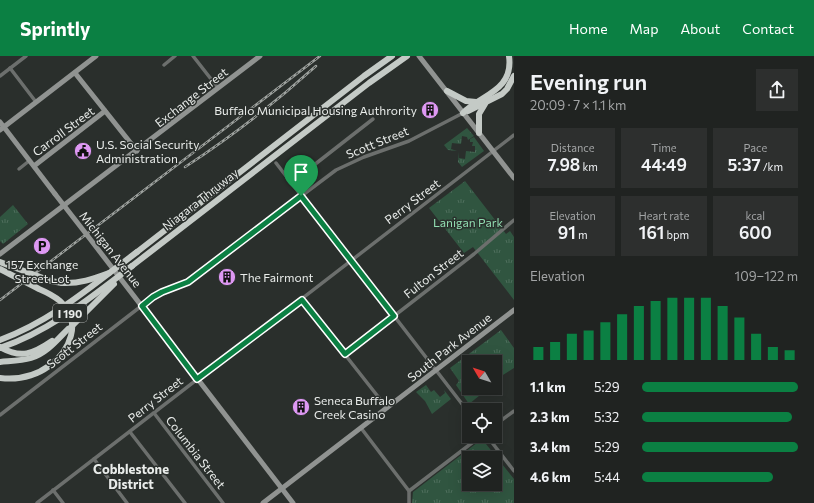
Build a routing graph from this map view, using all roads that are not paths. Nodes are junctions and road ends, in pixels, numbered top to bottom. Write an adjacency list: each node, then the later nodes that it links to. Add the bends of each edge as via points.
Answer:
1 (26, 56): 11 (street)
2 (96, 56): 12 (street)
3 (176, 56): 10 (street)
4 (193, 56): 15 (street)
5 (260, 56): 15 (street, Exchange Street)
6 (392, 56): 42 (highway, Niagara Thruway / I 190, bridge)
7 (407, 56): 40 (highway, Niagara Thruway / I 190)
8 (420, 56): 16 (street)
9 (509, 56): 18 (highway, via 510,71 505,83 495,93)
10 (164, 64)
11 (10, 68): 13 (street); 17 (street)
12 (75, 72): 17 (street); 20 (street)
13 (0, 76)
14 (514, 76): 19 (highway, via 507,90)
15 (218, 88): 27 (street, Exchange Street)
16 (447, 91): 18 (highway, via 466,101); 21 (street)
17 (36, 102): 24 (street)
18 (478, 102): 21 (highway)
19 (486, 103): 21 (highway); 25 (highway, via 479,114)
20 (105, 111): 27 (street); 31 (street, Carroll Street)
21 (463, 113): 25 (street); 35 (street, Scott Street, via 409,141 341,167)
22 (373, 119): 34 (street)
23 (0, 122): 24 (street, Michigan Avenue)
24 (2, 129): 29 (street, Michigan Avenue)
25 (479, 133): 28 (street)
26 (514, 135): 28 (street, Perry Street)
27 (137, 151): 37 (street, Exchange Street)
28 (494, 152): 33 (street); 38 (street, Perry Street)
29 (30, 160): 31 (street, Michigan Avenue); 32 (street)
30 (276, 163): 34 (street)
31 (34, 166): 44 (street, Michigan Avenue, bridge)
32 (19, 168)
33 (514, 178)
34 (291, 183): 35 (street)
35 (301, 196): 38 (street); 44 (street, Scott Street, via 188,282 162,292)
36 (514, 220): 46 (street, Fulton Street)
37 (0, 254)
38 (351, 260): 43 (street, Perry Street); 46 (street)
39 (0, 262): 42 (highway, bridge, via 51,281 69,284)
40 (132, 266): 47 (highway, bridge); 49 (highway, Niagara Thruway / I 190, bridge, via 67,315 26,338)
41 (0, 269): 53 (highway, bridge, via 58,299 67,309 72,326 68,346 55,362 26,377)
42 (111, 272): 48 (highway, Niagara Thruway / I 190, bridge, via 54,314)
43 (302, 300): 50 (street); 54 (street, Perry Street)
44 (142, 306): 54 (street, Michigan Avenue); 59 (street, Scott Street)
45 (514, 310): 52 (street, South Park Avenue)
46 (394, 316): 50 (street, Fulton Street); 52 (street)
47 (68, 329): 49 (highway, via 43,347 28,354 16,354); 51 (highway, via 37,356)
48 (0, 340)
49 (0, 348)
50 (345, 354): 56 (street)
51 (0, 362)
52 (436, 370): 55 (street); 56 (street, South Park Avenue)
53 (0, 378)
54 (197, 379): 58 (street, Perry Street); 67 (street, Michigan Avenue)
55 (462, 404)
56 (387, 408): 61 (street, South Park Avenue)
57 (514, 411): 60 (street)
58 (154, 414): 62 (street, Perry Street); 74 (street, Columbia Street)
59 (0, 415)
60 (502, 420)
61 (361, 428): 67 (street, South Park Avenue); 69 (street)
62 (130, 432): 65 (street, Perry Street); 73 (street)
63 (472, 443): 69 (street)
64 (492, 443): 66 (street)
65 (94, 459): 68 (street, Perry Street); 72 (street)
66 (514, 471)
67 (282, 489): 75 (street, South Park Avenue); 76 (street, Michigan Avenue)
68 (53, 490): 70 (street, Perry Street); 71 (street)
69 (409, 491): 77 (street)
70 (36, 503)
71 (63, 503)
72 (128, 503)
73 (185, 503)
74 (223, 503)
75 (263, 503)
76 (293, 503)
77 (409, 503)

